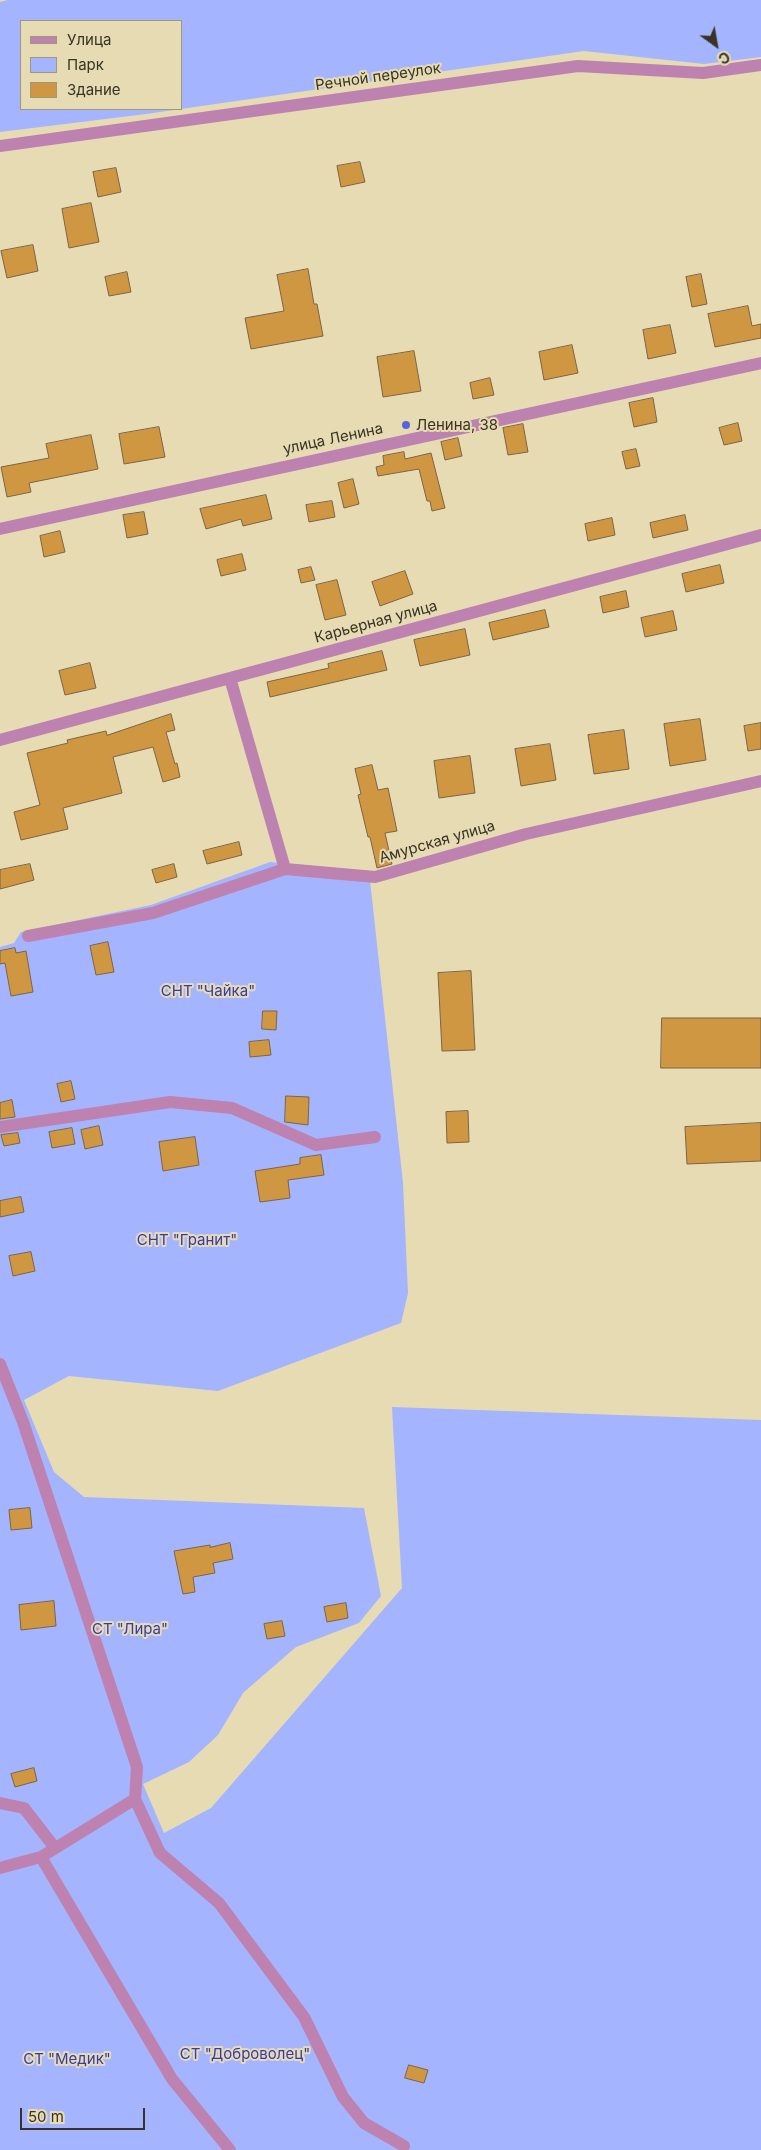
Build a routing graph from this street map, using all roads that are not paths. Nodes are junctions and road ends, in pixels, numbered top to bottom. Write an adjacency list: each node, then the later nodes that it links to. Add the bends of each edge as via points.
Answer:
1 (761, 66): 2 (street, Речной переулок, via 703,73 578,66)
2 (0, 146)
3 (761, 363): 4 (street, улица Ленина)
4 (0, 529)
5 (761, 535): 6 (street, Карьерная улица)
6 (230, 678): 7 (street, Карьерная улица); 9 (street)
7 (0, 740)
8 (761, 781): 9 (street, Амурская улица, via 526,834 375,877)
9 (285, 869): 10 (street, via 153,913)
10 (28, 936)
11 (0, 1127): 12 (street, via 170,1102 232,1108 316,1145)
12 (375, 1137)
13 (0, 1364): 14 (street, via 36,1459 137,1767)
14 (135, 1799): 16 (street); 19 (street, via 160,1853 219,1903 304,2017 343,2097 353,2110 364,2123)
15 (0, 1803): 16 (street, via 24,1808)
16 (55, 1848): 17 (street)
17 (41, 1857): 18 (street); 20 (street, via 172,2079)
18 (0, 1868)
19 (404, 2146)
20 (230, 2150)

